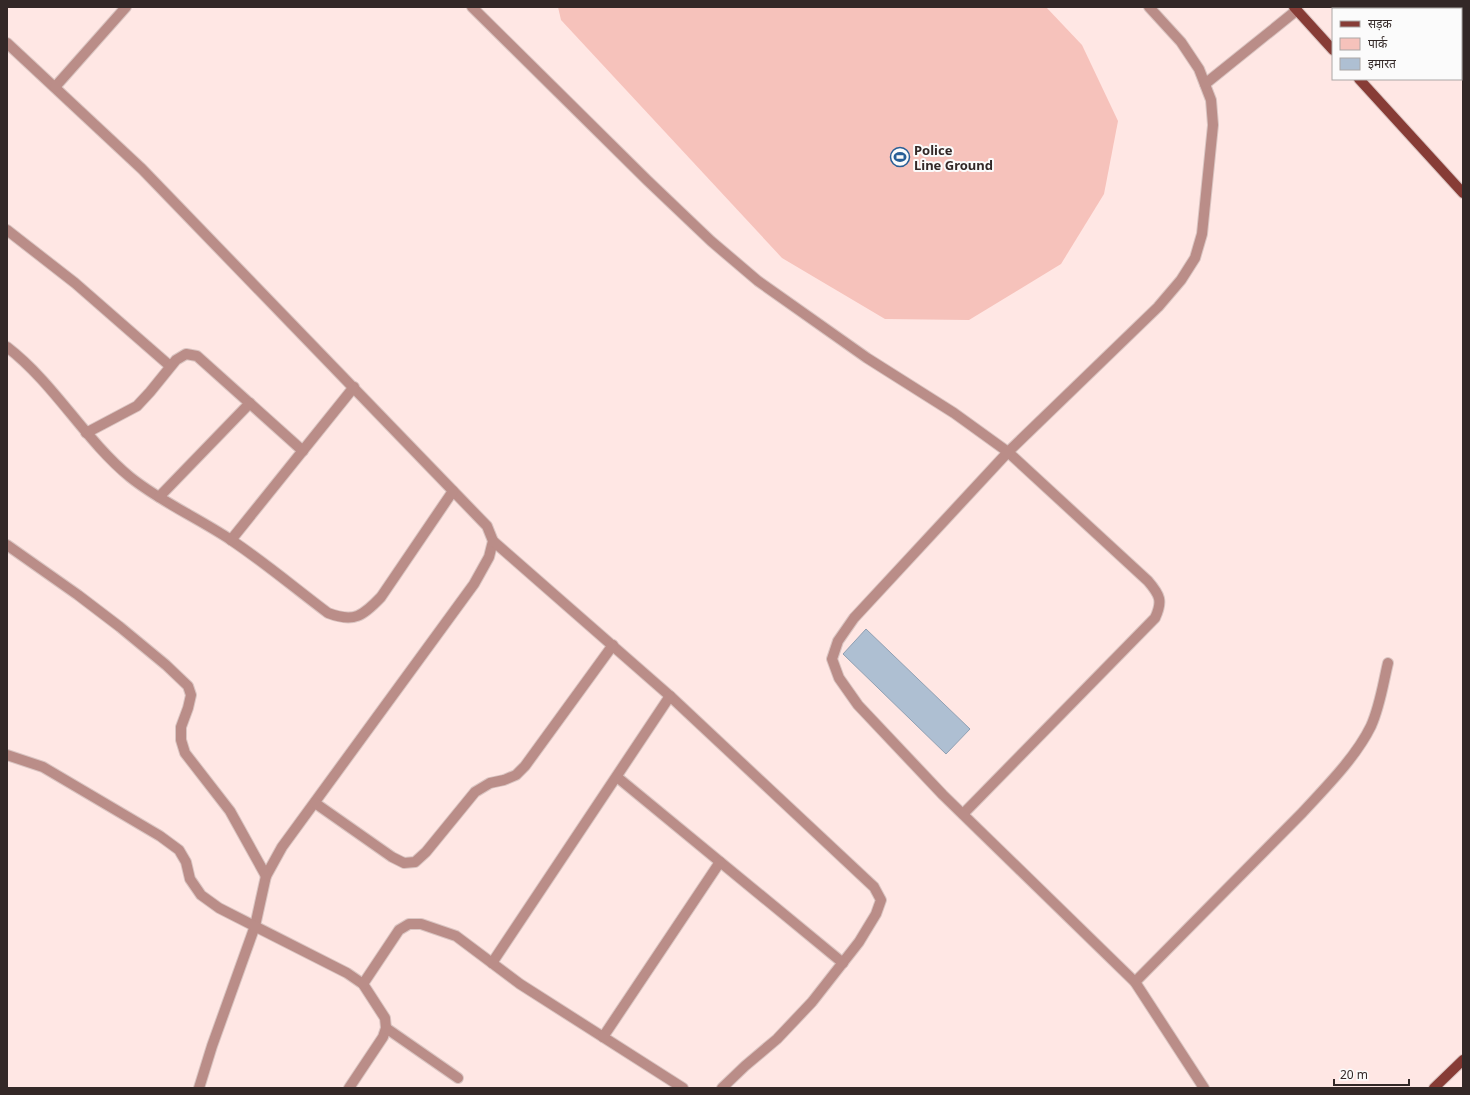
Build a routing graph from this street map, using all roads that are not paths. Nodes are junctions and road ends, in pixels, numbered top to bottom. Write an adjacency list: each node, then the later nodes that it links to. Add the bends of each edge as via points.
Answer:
1 (126, 7): 9 (street)
2 (472, 7): 18 (street, via 710,241 758,281 867,358 954,413)
3 (1149, 7): 8 (street, via 1182,42)
4 (1295, 8): 6 (main road); 8 (street)
5 (7, 43): 9 (street)
6 (1332, 49)
7 (1360, 80): 10 (main road)
8 (1205, 84): 18 (street, via 1211,100 1213,125 1202,234 1195,258 1181,280 1158,307)
9 (55, 87): 14 (street, via 142,169)
10 (1463, 193)
11 (7, 230): 13 (street, via 75,283)
12 (7, 347): 16 (street, via 37,374)
13 (170, 366): 15 (street, via 186,354 197,356); 16 (street, via 137,406)
14 (354, 387): 17 (street); 19 (street)
15 (250, 403): 17 (street); 20 (street)
16 (86, 433): 20 (street, via 131,478)
17 (303, 451): 21 (street)
18 (1008, 452): 30 (street, via 854,618 838,640 832,659 839,678 858,705); 30 (street, via 1148,581 1157,592 1161,606 1155,618 1144,630)
19 (453, 491): 21 (street, via 381,597 355,618 340,618 328,613); 22 (street, via 487,526)
20 (160, 497): 21 (street)
21 (231, 540)
22 (493, 541): 24 (street); 29 (street, via 489,557 474,584)
23 (7, 545): 32 (street, via 120,627 188,686 191,695 181,727 185,753 230,811)
24 (613, 645): 26 (street); 29 (street, via 516,776 490,783 475,792 415,862 404,863 392,857)
25 (1388, 663): 36 (street, via 1376,713 1370,726 1326,788)
26 (670, 696): 28 (street); 35 (street, via 874,886 880,900 876,914)
27 (7, 755): 33 (street, via 43,767 160,836 179,850 186,862 190,880 201,895 219,908)
28 (617, 777): 31 (street); 34 (street)
29 (315, 803): 32 (street, via 282,847)
30 (963, 814): 36 (street)
31 (720, 862): 35 (street); 39 (street)
32 (266, 876): 33 (street)
33 (255, 926): 37 (street, via 347,973); 42 (street)
34 (492, 963): 37 (street, via 456,936 421,924 409,924 399,930); 39 (street)
35 (843, 963): 45 (street, via 812,1002 777,1039)
36 (1135, 982): 46 (street)
37 (363, 984): 38 (street, via 385,1018)
38 (386, 1028): 41 (street); 43 (street, via 383,1037)
39 (603, 1037): 44 (street)
40 (1463, 1060): 47 (main road)
41 (458, 1078)
42 (199, 1088)
43 (349, 1088)
44 (682, 1088)
45 (722, 1088)
46 (1204, 1088)
47 (1434, 1088)

